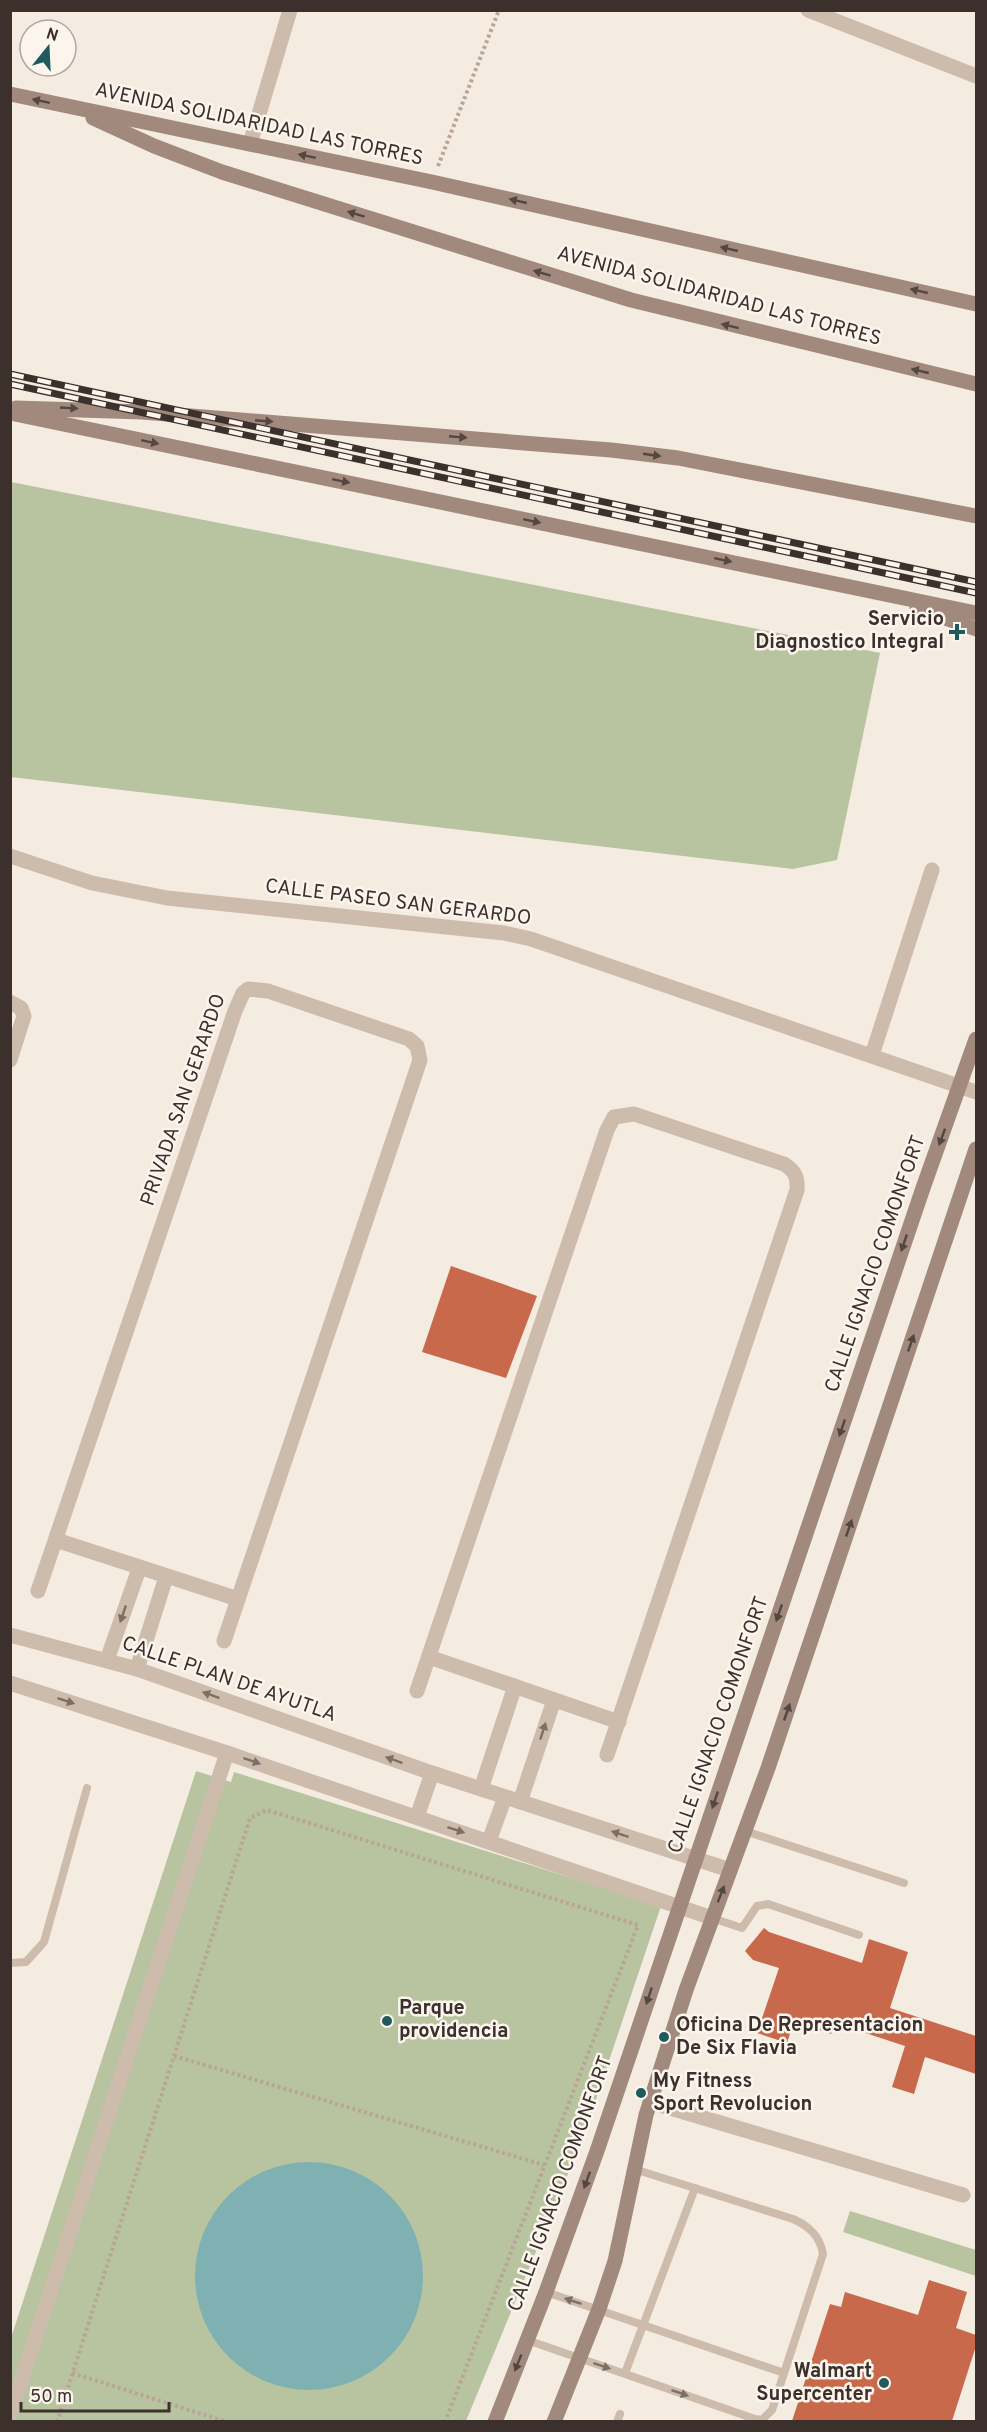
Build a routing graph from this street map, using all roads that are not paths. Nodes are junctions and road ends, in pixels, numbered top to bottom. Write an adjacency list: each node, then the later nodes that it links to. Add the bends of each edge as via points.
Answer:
1 (290, 10): 6 (street)
2 (808, 10): 3 (street)
3 (976, 76)
4 (10, 94): 5 (main road, one-way to 4)
5 (72, 107): 6 (main road, AVENIDA SOLIDARIDAD LAS TORRES); 8 (main road, AVENIDA SOLIDARIDAD LAS TORRES, one-way to 5, via 620,297 222,172 154,146)
6 (250, 144): 7 (main road, AVENIDA SOLIDARIDAD LAS TORRES, one-way to 6)
7 (976, 304)
8 (976, 384)
9 (10, 408): 11 (main road, one-way to 11, via 142,412 611,450 678,458)
10 (10, 413): 12 (main road, one-way to 12)
11 (976, 516)
12 (892, 597): 13 (main road); 14 (main road)
13 (976, 613)
14 (976, 629)
15 (10, 856): 19 (street, CALLE PASEO SAN GERARDO, via 92,883 167,898 531,939)
16 (932, 870): 19 (street)
17 (10, 1002): 20 (street, via 21,1008 24,1016)
18 (976, 1039): 21 (main road, CALLE IGNACIO COMONFORT)
19 (872, 1055): 21 (street, CALLE PASEO SAN GERARDO)
20 (10, 1060)
21 (960, 1087): 22 (street, CALLE PASEO SAN GERARDO); 49 (main road, CALLE IGNACIO COMONFORT, one-way to 49)
22 (976, 1092)
23 (976, 1149): 47 (main road, one-way to 23)
24 (56, 1540): 25 (street); 27 (street, PRIVADA SAN GERARDO); 28 (street, PRIVADA SAN GERARDO, via 240,1000 248,989 268,991 409,1039 417,1046 420,1060)
25 (139, 1569): 26 (street); 32 (street, one-way to 32)
26 (166, 1577): 28 (street); 33 (street)
27 (38, 1591)
28 (238, 1599): 30 (street, PRIVADA SAN GERARDO)
29 (10, 1635): 32 (street, CALLE PLAN DE AYUTLA)
30 (224, 1641)
31 (429, 1657): 35 (street); 36 (street); 38 (street, via 610,1123 622,1113 634,1114 784,1164 795,1173 797,1190)
32 (107, 1660): 33 (street, CALLE PLAN DE AYUTLA)
33 (137, 1669): 41 (street, CALLE PLAN DE AYUTLA, one-way to 33)
34 (10, 1683): 39 (street, one-way to 39)
35 (515, 1686): 37 (street); 43 (street)
36 (417, 1692)
37 (554, 1700): 38 (street); 45 (street, one-way to 37)
38 (619, 1722): 40 (street)
39 (227, 1753): 46 (street, one-way to 46); 67 (street)
40 (607, 1755)
41 (432, 1773): 43 (street, CALLE PLAN DE AYUTLA); 46 (street)
42 (87, 1788): 55 (lane, via 44,1942 26,1962)
43 (481, 1789): 44 (street, CALLE PLAN DE AYUTLA)
44 (505, 1797): 45 (street, CALLE PLAN DE AYUTLA); 48 (street)
45 (520, 1802): 49 (street, CALLE PLAN DE AYUTLA, one-way to 45)
46 (417, 1817): 48 (street, one-way to 48)
47 (745, 1831): 50 (main road); 51 (lane)
48 (489, 1841): 52 (street)
49 (695, 1859): 50 (street, CALLE PLAN DE AYUTLA); 52 (main road, CALLE IGNACIO COMONFORT)
50 (730, 1870): 53 (main road, one-way to 50)
51 (904, 1882)
52 (680, 1905): 53 (street); 60 (main road, CALLE IGNACIO COMONFORT, one-way to 60)
53 (712, 1918): 54 (lane, via 742,1928 757,1906 768,1904); 56 (main road)
54 (859, 1935)
55 (10, 1963)
56 (650, 2102): 57 (main road); 59 (street)
57 (634, 2169): 58 (lane); 61 (main road, via 615,2261)
58 (695, 2188): 62 (lane); 66 (lane, via 807,2225 822,2246 823,2254)
59 (963, 2195)
60 (546, 2292): 61 (lane, one-way to 60); 63 (main road, CALLE IGNACIO COMONFORT)
61 (599, 2309): 62 (lane); 64 (main road)
62 (643, 2326): 65 (lane); 66 (lane)
63 (527, 2340): 64 (lane); 68 (main road, CALLE IGNACIO COMONFORT, one-way to 68)
64 (580, 2358): 65 (lane, one-way to 65); 69 (main road)
65 (625, 2373): 66 (lane, one-way to 66, via 762,2420 772,2410)
66 (784, 2373)
67 (10, 2415)
68 (495, 2421)
69 (554, 2421)

